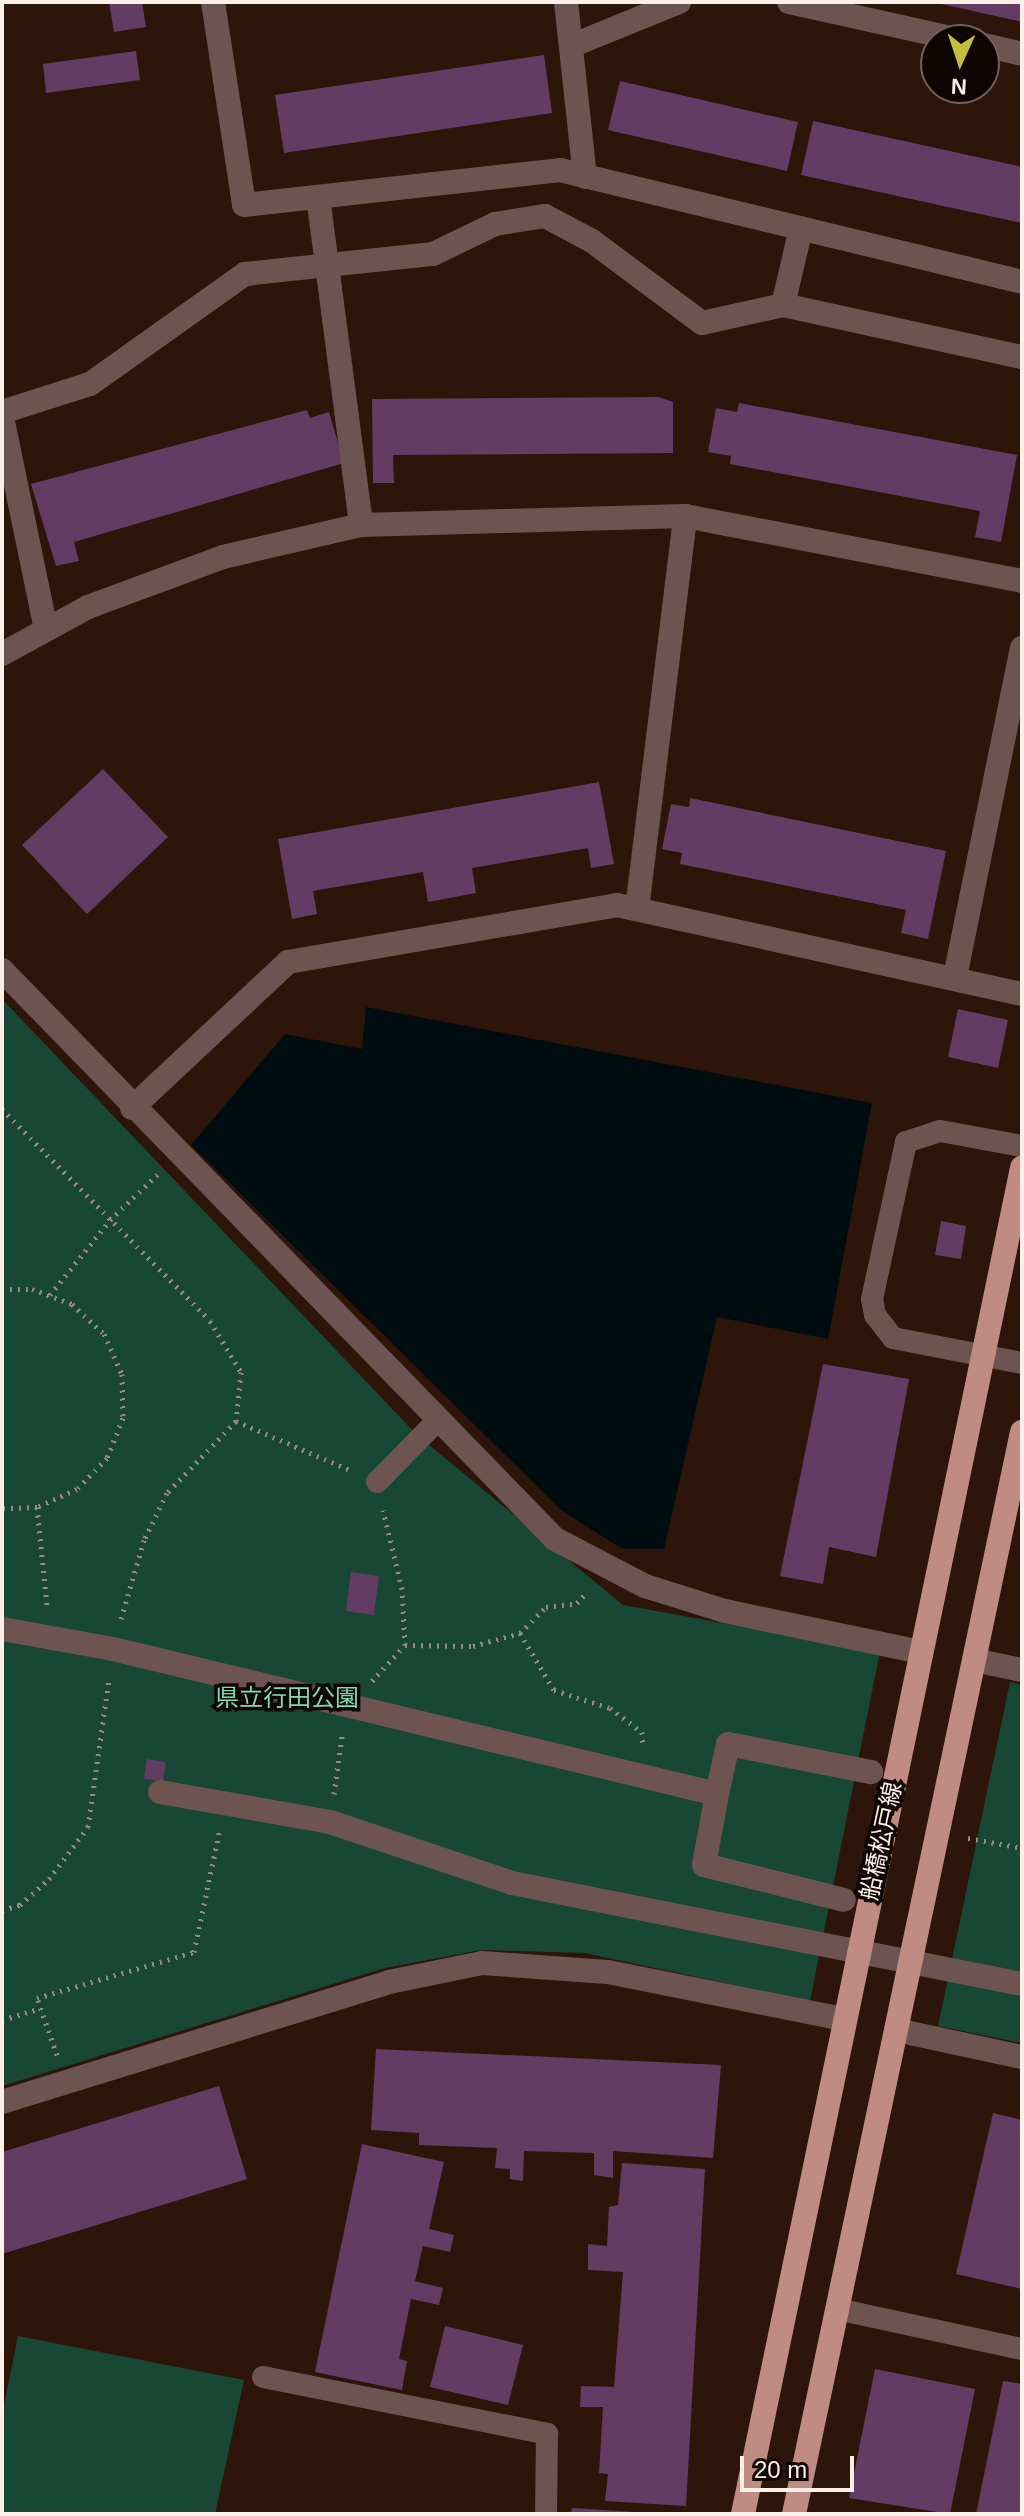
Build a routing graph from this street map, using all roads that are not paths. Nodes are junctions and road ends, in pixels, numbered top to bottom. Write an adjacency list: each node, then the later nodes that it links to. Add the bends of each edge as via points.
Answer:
1 (213, 2): 10 (street, via 244,205)
2 (566, 2): 6 (street)
3 (679, 2): 6 (street)
4 (789, 2): 5 (street)
5 (920, 31)
6 (571, 46): 9 (street)
7 (1000, 49): 8 (street)
8 (1022, 54)
9 (585, 177): 10 (street, via 560,170); 11 (street)
10 (318, 197): 12 (street)
11 (801, 228): 13 (street); 14 (street)
12 (327, 268): 14 (street, via 433,254 495,224 545,216 592,241 702,323); 16 (street, via 245,274 90,384); 18 (street)
13 (1022, 282)
14 (783, 305): 15 (street)
15 (1022, 357)
16 (2, 414): 20 (street)
17 (685, 516): 18 (street); 19 (street); 23 (street)
18 (361, 525): 20 (street, via 223,557 88,607)
19 (1022, 581)
20 (46, 630): 22 (street)
21 (1022, 648): 25 (street)
22 (2, 654)
23 (637, 909): 25 (street); 27 (street, via 617,905 288,962)
24 (2, 970): 27 (street)
25 (955, 977): 26 (street)
26 (1022, 994)
27 (132, 1108): 32 (street)
28 (1022, 1146): 30 (lane, via 940,1131 906,1142 872,1299 875,1315 893,1338)
29 (1022, 1168): 30 (main road, 船橋松戸線)
30 (983, 1355): 31 (lane); 36 (main road, 船橋松戸線)
31 (1022, 1363)
32 (436, 1422): 34 (lane); 36 (street, via 555,1539 612,1568 725,1611)
33 (1022, 1432): 37 (main road)
34 (377, 1482)
35 (2, 1629): 41 (street, via 113,1649)
36 (921, 1652): 44 (main road, 船橋松戸線)
37 (974, 1660): 38 (street); 45 (main road)
38 (1022, 1670)
39 (871, 1772): 41 (street, via 728,1744)
40 (160, 1792): 43 (street, via 330,1822 512,1883)
41 (717, 1794): 42 (street, via 704,1865)
42 (844, 1900)
43 (1022, 1984)
44 (844, 2019): 47 (street, via 608,1972 482,1963 389,1982); 52 (main road, 船橋松戸線)
45 (896, 2030): 46 (street); 48 (main road)
46 (1022, 2057)
47 (2, 2102)
48 (837, 2309): 49 (lane); 53 (main road)
49 (1022, 2349)
50 (263, 2377): 51 (lane, via 547,2434)
51 (546, 2514)
52 (743, 2514)
53 (794, 2514)

